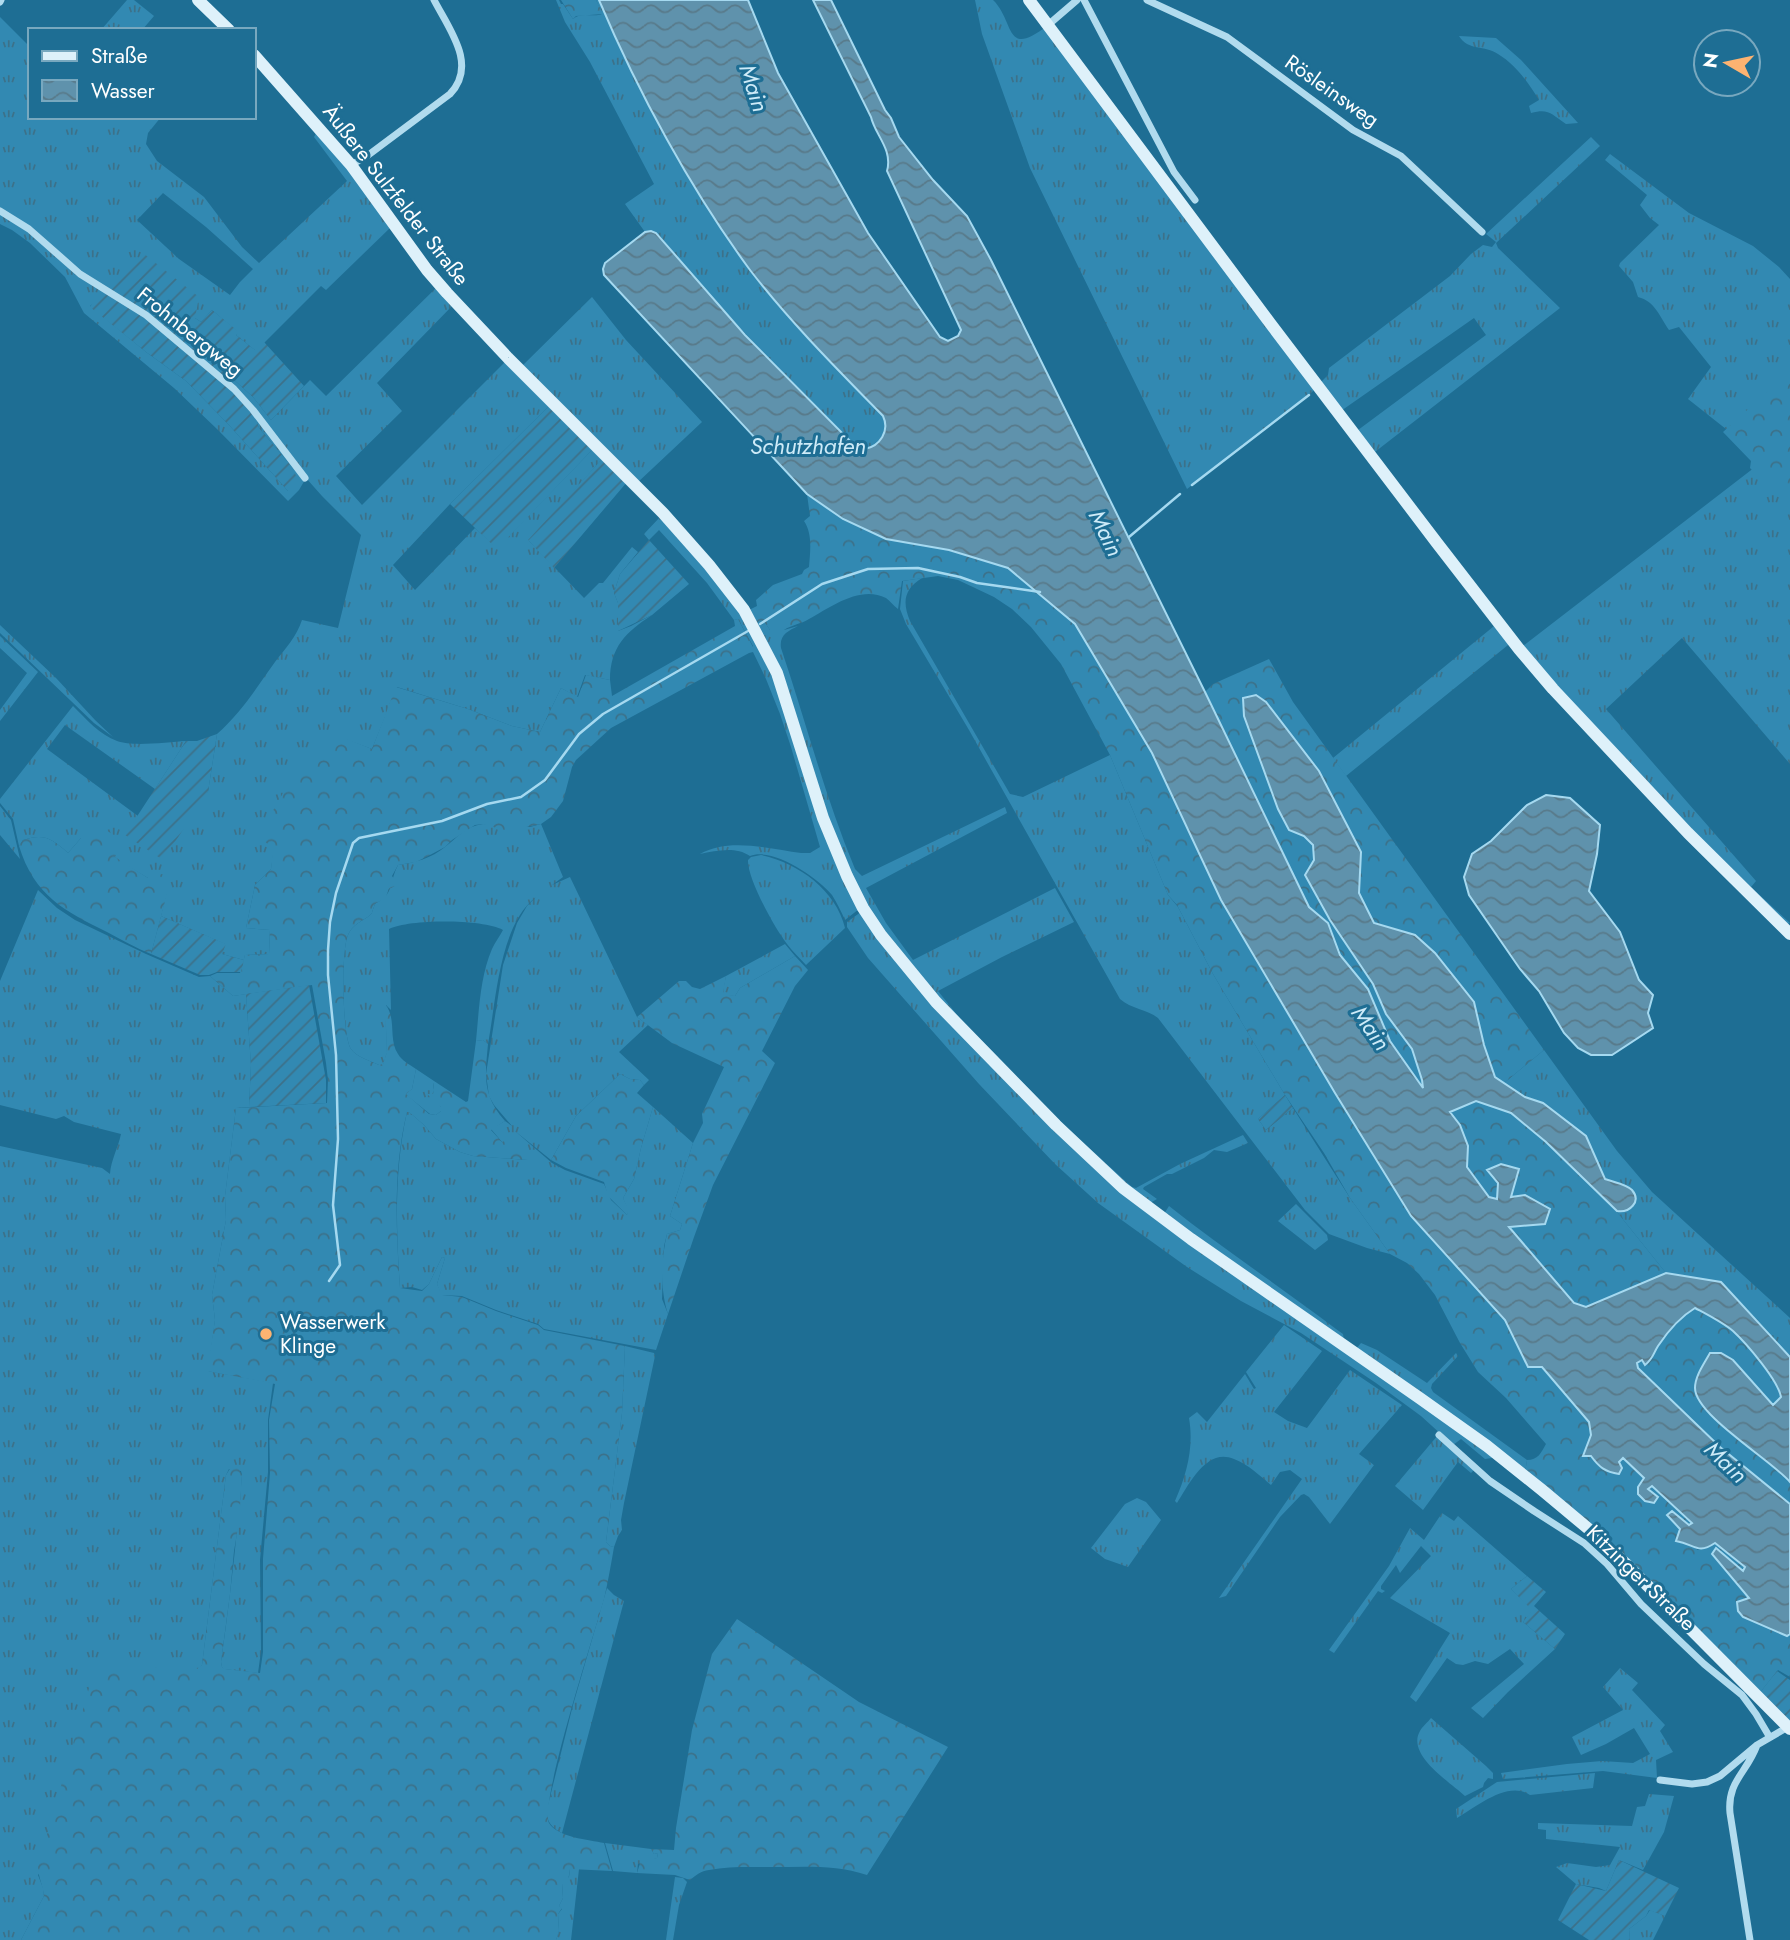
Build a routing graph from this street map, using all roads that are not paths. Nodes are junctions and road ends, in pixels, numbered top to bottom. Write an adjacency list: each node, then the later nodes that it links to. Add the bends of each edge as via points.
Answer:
1 (198, 0): 8 (main road)
2 (434, 0): 10 (street, via 462,59 459,80 450,93)
3 (1029, 0): 7 (main road)
4 (1077, 0): 7 (street)
5 (1084, 0): 11 (street, via 1174,172)
6 (1147, 0): 13 (street, Rösleinsweg, via 1227,37 1353,130 1401,156)
7 (1048, 25): 15 (main road, via 1520,649 1688,833)
8 (227, 28)
9 (256, 57): 10 (main road, Äußere Sulzfelder Straße)
10 (351, 165): 17 (main road, Äußere Sulzfelder Straße, via 427,270 663,513 744,610 776,673 847,876 881,935 936,1002 1123,1188 1465,1430 1552,1498 1625,1563)
11 (1195, 200)
12 (0, 211): 14 (street, Frohnbergweg, via 29,229 87,279 140,310 234,389)
13 (1482, 232)
14 (305, 478)
15 (1790, 934)
16 (1439, 1435): 18 (street, Kitzinger Straße, via 1490,1480 1584,1543 1641,1604 1742,1695)
17 (1789, 1728): 18 (street)
18 (1769, 1736): 19 (street)
19 (1757, 1745): 20 (street, via 1707,1782); 21 (street, via 1729,1797)
20 (1660, 1780)
21 (1750, 1940)

